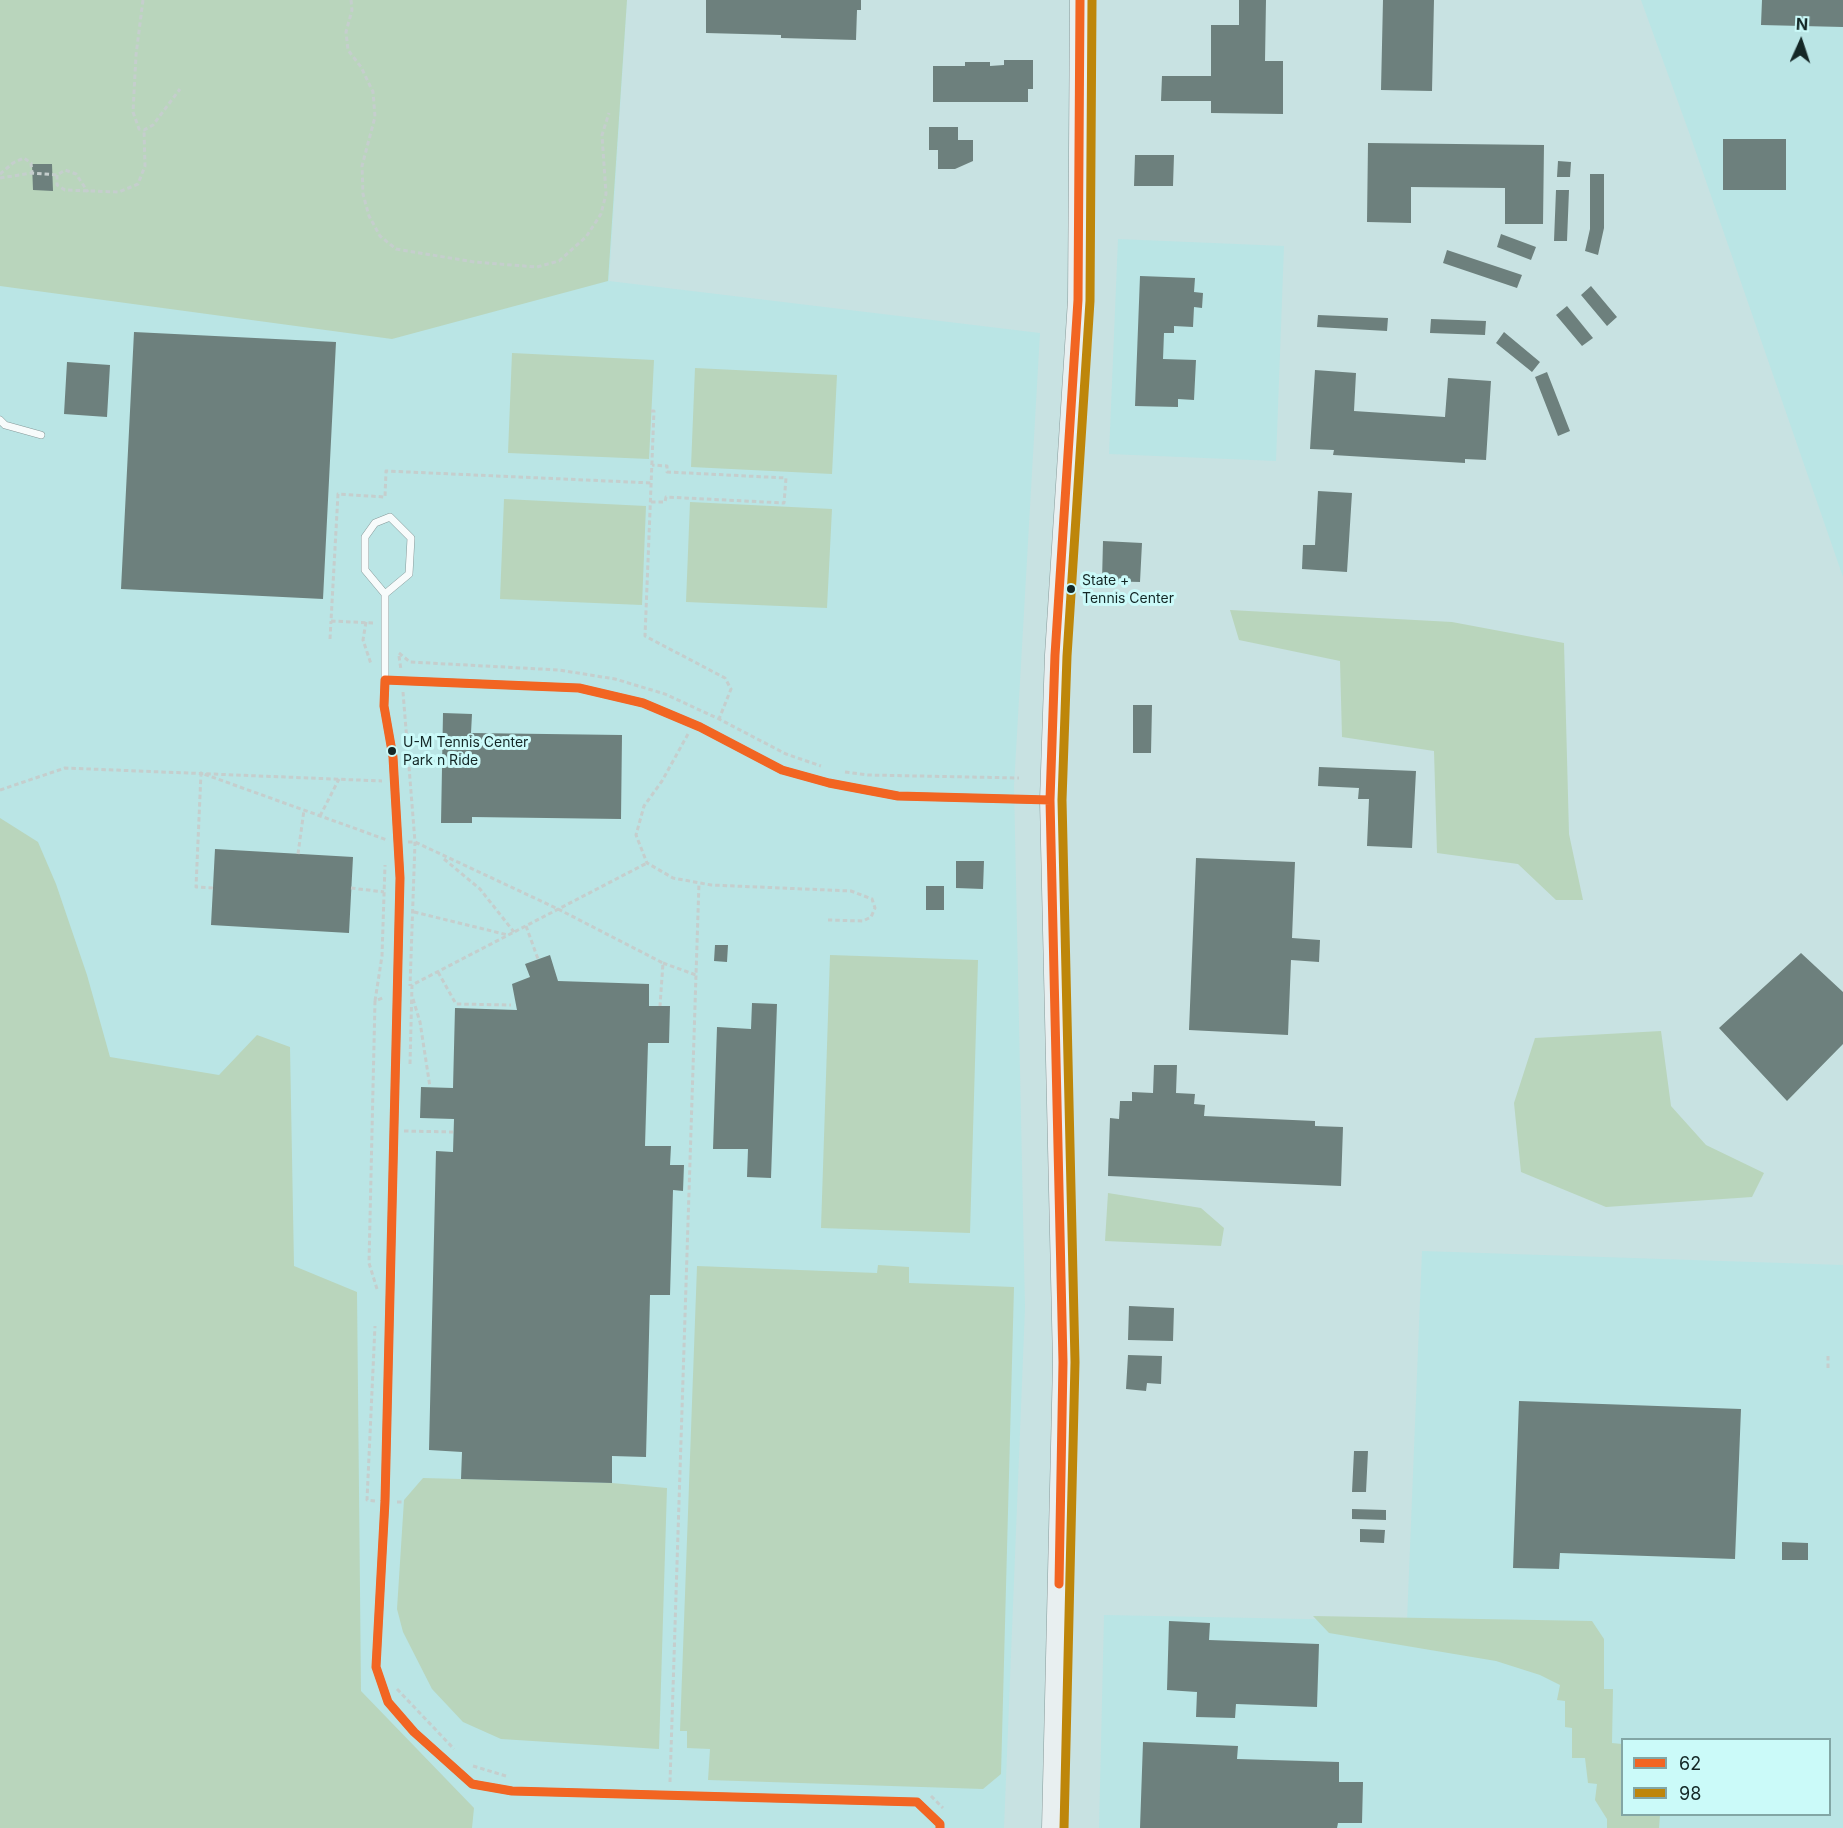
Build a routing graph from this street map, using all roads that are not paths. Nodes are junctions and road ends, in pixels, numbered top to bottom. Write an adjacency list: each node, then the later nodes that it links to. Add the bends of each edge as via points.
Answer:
1 (1080, 0): 6 (main road, via 1078,300 1055,655)
2 (0, 420): 3 (lane)
3 (41, 435)
4 (385, 594): 4 (lane, via 410,574 411,538 390,517 375,523 365,537 365,570); 5 (lane)
5 (385, 680): 6 (lane, via 579,688 643,703 782,770 862,791 898,796); 7 (lane, via 384,706 393,758 399,841 385,1501 376,1667 388,1702 414,1732 472,1784 512,1791 917,1802)
6 (1050, 800): 8 (main road, via 1062,1362)
7 (940, 1828)
8 (1052, 1828)

